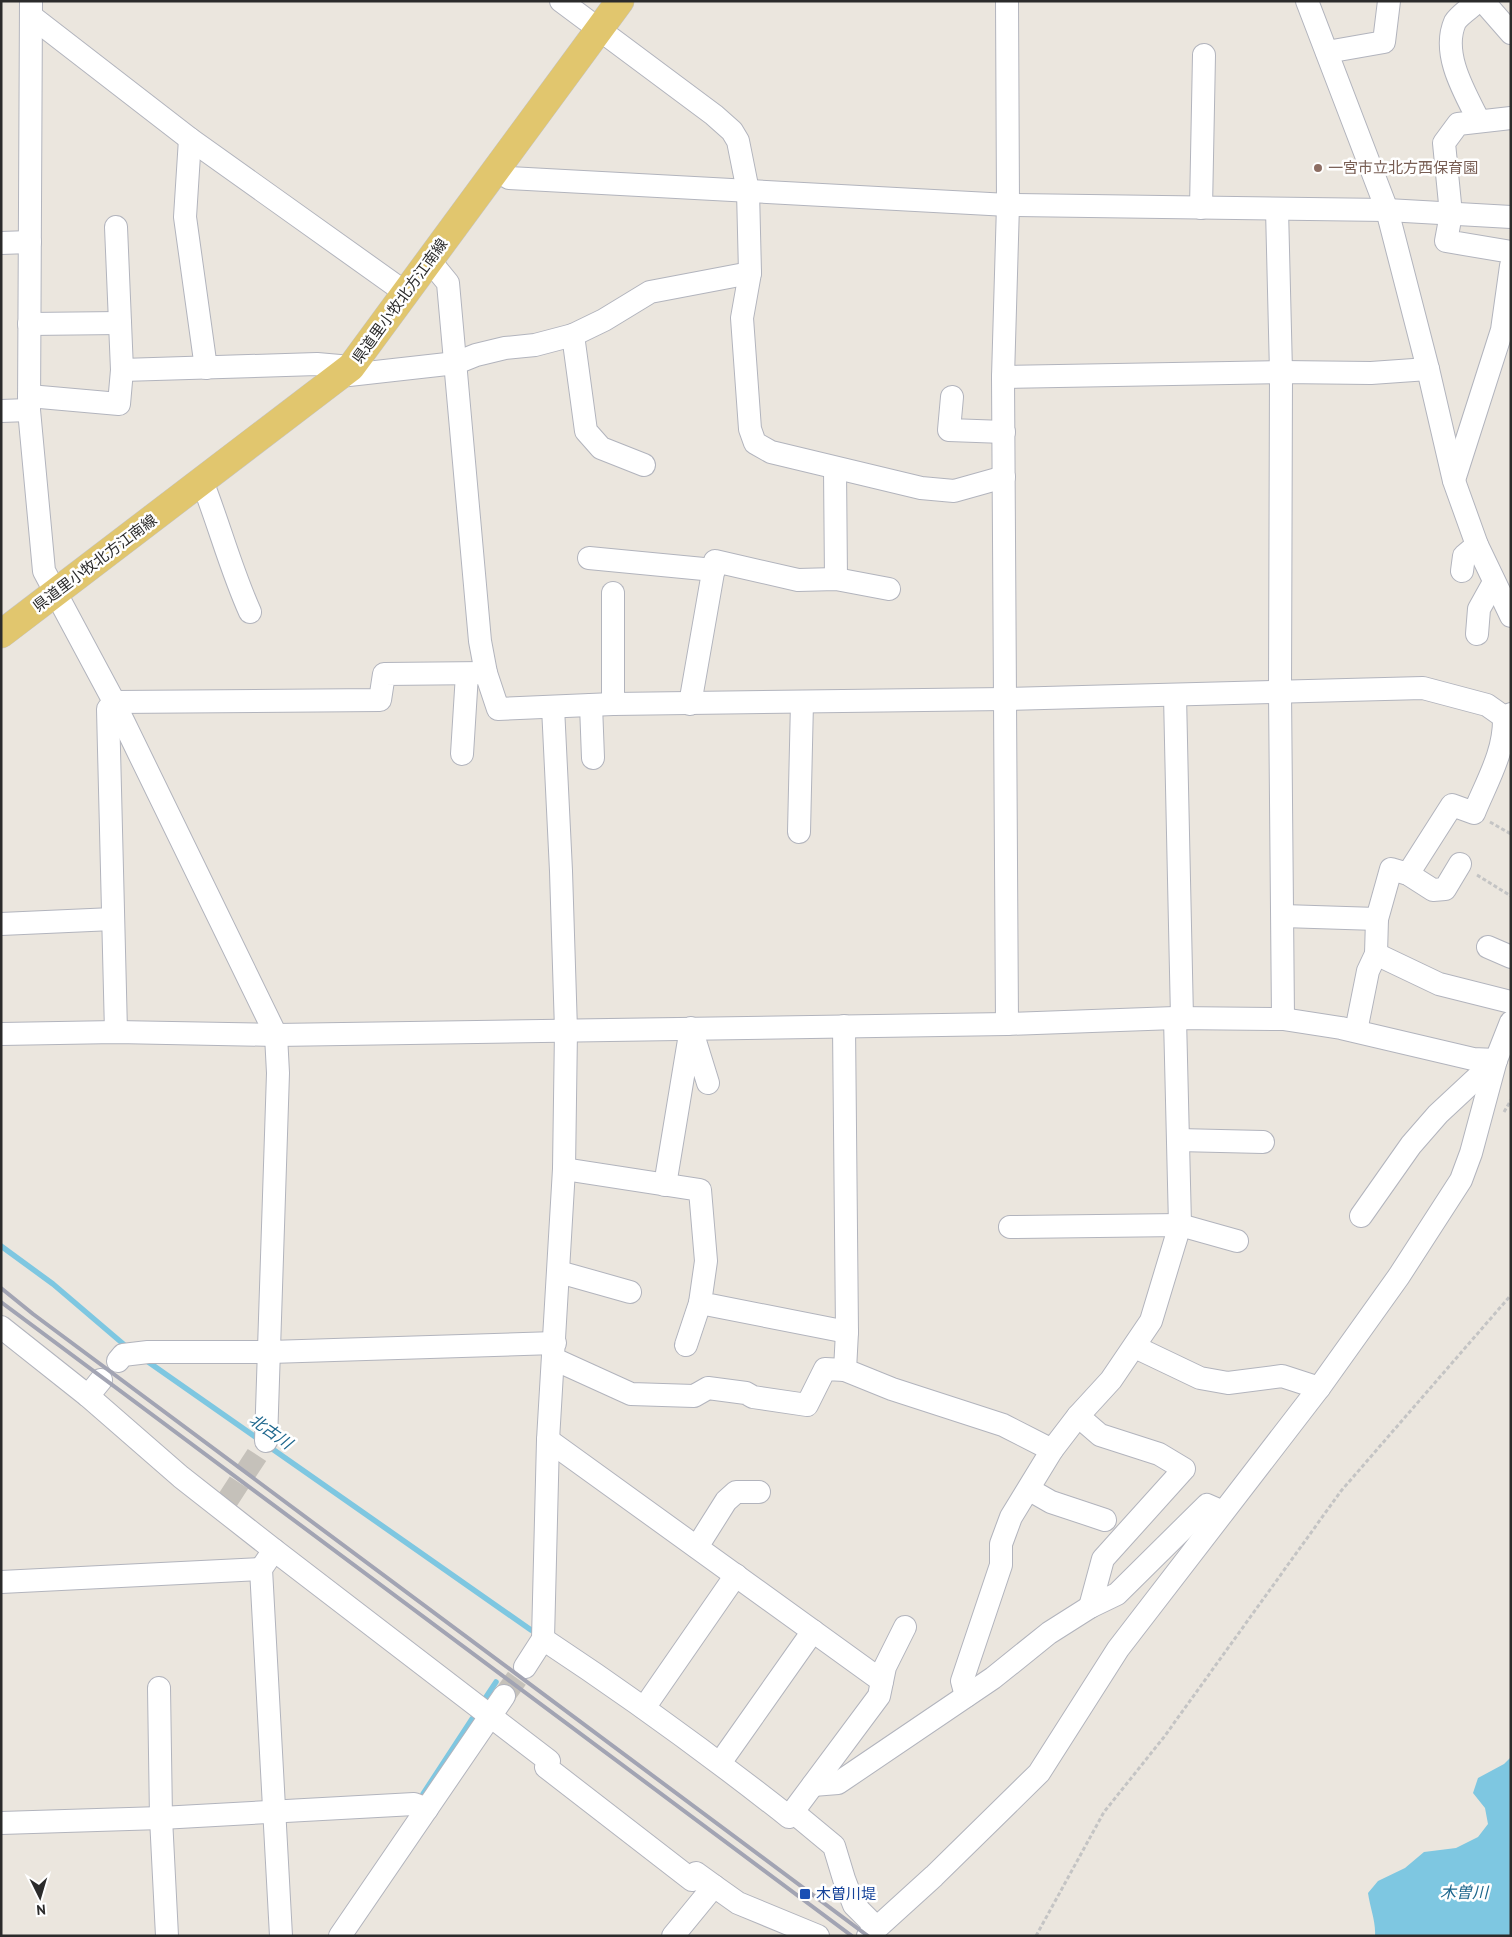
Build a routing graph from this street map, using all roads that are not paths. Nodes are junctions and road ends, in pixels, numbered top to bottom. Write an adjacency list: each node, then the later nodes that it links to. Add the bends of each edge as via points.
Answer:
1 (561, 1): 9 (street)
2 (620, 1): 9 (main road, 県道里小牧北方江南線)
3 (1007, 1): 18 (street)
4 (1307, 1): 11 (street)
5 (1389, 1): 11 (street, via 1384,42)
6 (1478, 1): 14 (street, via 1456,21 1451,44 1457,78)
7 (1483, 1): 10 (street)
8 (31, 8): 15 (street); 25 (street)
9 (600, 30): 16 (main road, 県道里小牧北方江南線); 17 (street, via 732,131 738,141)
10 (1511, 33)
11 (1327, 52): 21 (street)
12 (1204, 54): 19 (street)
13 (1511, 118): 14 (street)
14 (1479, 121): 22 (street, via 1458,124 1444,143)
15 (190, 139): 31 (street); 36 (street, via 185,217)
16 (496, 170): 17 (street, via 509,178); 28 (main road, 県道里小牧北方江南線)
17 (748, 191): 18 (street); 30 (street)
18 (1008, 205): 19 (street); 41 (street)
19 (1201, 208): 20 (street)
20 (1277, 209): 21 (street); 40 (street)
21 (1387, 210): 22 (street); 38 (street)
22 (1451, 214): 23 (street); 27 (street, via 1446,241)
23 (1511, 217)
24 (116, 227): 32 (street)
25 (30, 242): 26 (street); 33 (street)
26 (1, 243)
27 (1511, 252)
28 (430, 261): 31 (main road, 県道里小牧北方江南線); 35 (street, via 448,283)
29 (1511, 266): 50 (street, via 1502,330)
30 (750, 273): 34 (street, via 650,292); 47 (street, via 742,318 750,429 755,443 771,452)
31 (406, 293): 39 (main road, 県道里小牧北方江南線)
32 (120, 323): 33 (street); 37 (street)
33 (29, 324): 43 (street)
34 (573, 335): 35 (street, via 535,345 505,348); 46 (street, via 586,431 601,448)
35 (456, 363): 39 (street); 64 (street, via 480,641)
36 (206, 368): 37 (street); 39 (street, via 317,364)
37 (122, 370): 43 (street, via 119,404)
38 (1428, 370): 40 (street, via 1371,374); 50 (street)
39 (345, 372): 49 (main road, 県道里小牧北方江南線)
40 (1281, 372): 41 (street); 65 (street)
41 (1003, 377): 45 (street)
42 (952, 397): 45 (street, via 949,430)
43 (29, 403): 44 (street); 58 (street, via 44,571)
44 (1, 411)
45 (1004, 432): 48 (street)
46 (644, 465)
47 (835, 469): 48 (street, via 921,488 954,491); 55 (street)
48 (1004, 477): 67 (street)
49 (202, 481): 58 (main road, 県道里小牧北方江南線); 60 (street)
50 (1454, 482): 51 (street)
51 (1477, 545): 54 (street, via 1464,556); 56 (street)
52 (589, 558): 53 (street)
53 (714, 570): 55 (street, via 715,561 798,580); 70 (street)
54 (1462, 571)
55 (836, 579): 57 (street)
56 (1494, 582): 61 (street); 63 (street, via 1479,609)
57 (889, 589)
58 (56, 593): 62 (main road, 県道里小牧北方江南線); 68 (street)
59 (613, 593): 71 (street)
60 (250, 612)
61 (1510, 612)
62 (1, 634)
63 (1477, 634)
64 (477, 673): 68 (street, via 384,674 380,700); 72 (street, via 498,709); 74 (street)
65 (1280, 692): 66 (street); 73 (street, via 1423,688 1488,705); 79 (street)
66 (1174, 696): 67 (street); 87 (street)
67 (1005, 699): 69 (street); 90 (street)
68 (114, 702): 81 (street, via 108,709); 97 (street)
69 (802, 702): 70 (street); 76 (street)
70 (690, 704): 71 (street)
71 (602, 705): 72 (street); 75 (street)
72 (553, 708): 93 (street)
73 (1508, 716): 78 (street, via 1501,752 1474,813 1452,805)
74 (462, 754)
75 (593, 758)
76 (799, 832)
77 (1460, 864): 78 (street, via 1445,889 1433,890)
78 (1408, 874): 80 (street, via 1390,869)
79 (1282, 916): 80 (street); 88 (street)
80 (1377, 919): 84 (street)
81 (114, 920): 82 (street); 95 (street)
82 (1, 924)
83 (1488, 947): 85 (street)
84 (1376, 954): 86 (street, via 1439,984); 94 (street, via 1368,971)
85 (1511, 957)
86 (1511, 1002)
87 (1179, 1018): 88 (street); 90 (street); 100 (street)
88 (1283, 1019): 94 (street)
89 (1511, 1022): 98 (street)
90 (1007, 1024): 91 (street)
91 (844, 1026): 92 (street); 112 (street)
92 (691, 1028): 93 (street); 99 (street); 103 (street)
93 (566, 1030): 97 (street); 102 (street)
94 (1356, 1031): 98 (street, via 1473,1059)
95 (116, 1032): 96 (street); 97 (street)
96 (1, 1034)
97 (276, 1034): 116 (street, via 278,1073)
98 (1496, 1060): 104 (street, via 1438,1114 1411,1145); 119 (street, via 1461,1180 1399,1276)
99 (708, 1083)
100 (1178, 1140): 101 (street); 105 (street)
101 (1264, 1142)
102 (564, 1169): 103 (street); 108 (street)
103 (665, 1185): 110 (street, via 700,1190 706,1261)
104 (1361, 1216)
105 (1180, 1225): 106 (street); 107 (street); 114 (street, via 1151,1322)
106 (1010, 1227)
107 (1237, 1241)
108 (559, 1272): 109 (street); 115 (street)
109 (630, 1292)
110 (700, 1303): 112 (street); 113 (street)
111 (1, 1327): 129 (street, via 94,1388)
112 (847, 1332): 118 (street)
113 (686, 1345)
114 (1135, 1347): 119 (street, via 1200,1378 1228,1383 1282,1376); 120 (street, via 1111,1380)
115 (554, 1351): 116 (street); 118 (street, via 631,1394 694,1396 708,1388 808,1405 825,1369); 121 (street)
116 (270, 1352): 117 (street, via 148,1352); 122 (street)
117 (120, 1358)
118 (844, 1370): 123 (street, via 1003,1425)
119 (1319, 1388): 126 (street)
120 (1078, 1416): 123 (street); 133 (street, via 1100,1435 1159,1454 1184,1469 1104,1559)
121 (548, 1440): 128 (street); 136 (street)
122 (266, 1441)
123 (1052, 1450): 124 (street)
124 (1030, 1490): 127 (street, via 1051,1502); 141 (street, via 1011,1517 1001,1544 1001,1565 962,1681)
125 (759, 1492): 128 (street, via 736,1492 726,1500)
126 (1222, 1512): 133 (street, via 1207,1505 1117,1594); 153 (street, via 1118,1649 1039,1773)
127 (1105, 1520)
128 (697, 1547): 131 (street)
129 (274, 1550): 130 (street); 143 (street)
130 (261, 1569): 132 (street); 147 (street)
131 (736, 1575): 135 (street); 142 (street)
132 (1, 1582)
133 (1090, 1607): 141 (street, via 1049,1633)
134 (905, 1627): 138 (street, via 885,1667)
135 (813, 1631): 138 (street); 144 (street)
136 (543, 1639): 137 (street); 142 (street)
137 (525, 1667)
138 (882, 1681): 145 (street, via 879,1696)
139 (159, 1688): 149 (street)
140 (504, 1696): 143 (street)
141 (966, 1696): 145 (street, via 838,1783)
142 (644, 1708): 144 (street)
143 (490, 1717): 146 (street); 151 (street, via 549,1761 546,1767 692,1880 696,1872)
144 (720, 1763): 148 (street, via 789,1817)
145 (813, 1785): 148 (street)
146 (427, 1810): 147 (street, via 414,1804); 152 (street)
147 (274, 1811): 149 (street); 155 (street)
148 (793, 1812): 153 (street, via 834,1846 854,1904)
149 (161, 1818): 150 (street); 154 (street)
150 (1, 1823)
151 (714, 1886): 156 (street); 157 (street, via 738,1903)
152 (344, 1931)
153 (872, 1932)
154 (167, 1936)
155 (281, 1936)
156 (673, 1936)
157 (818, 1936)

